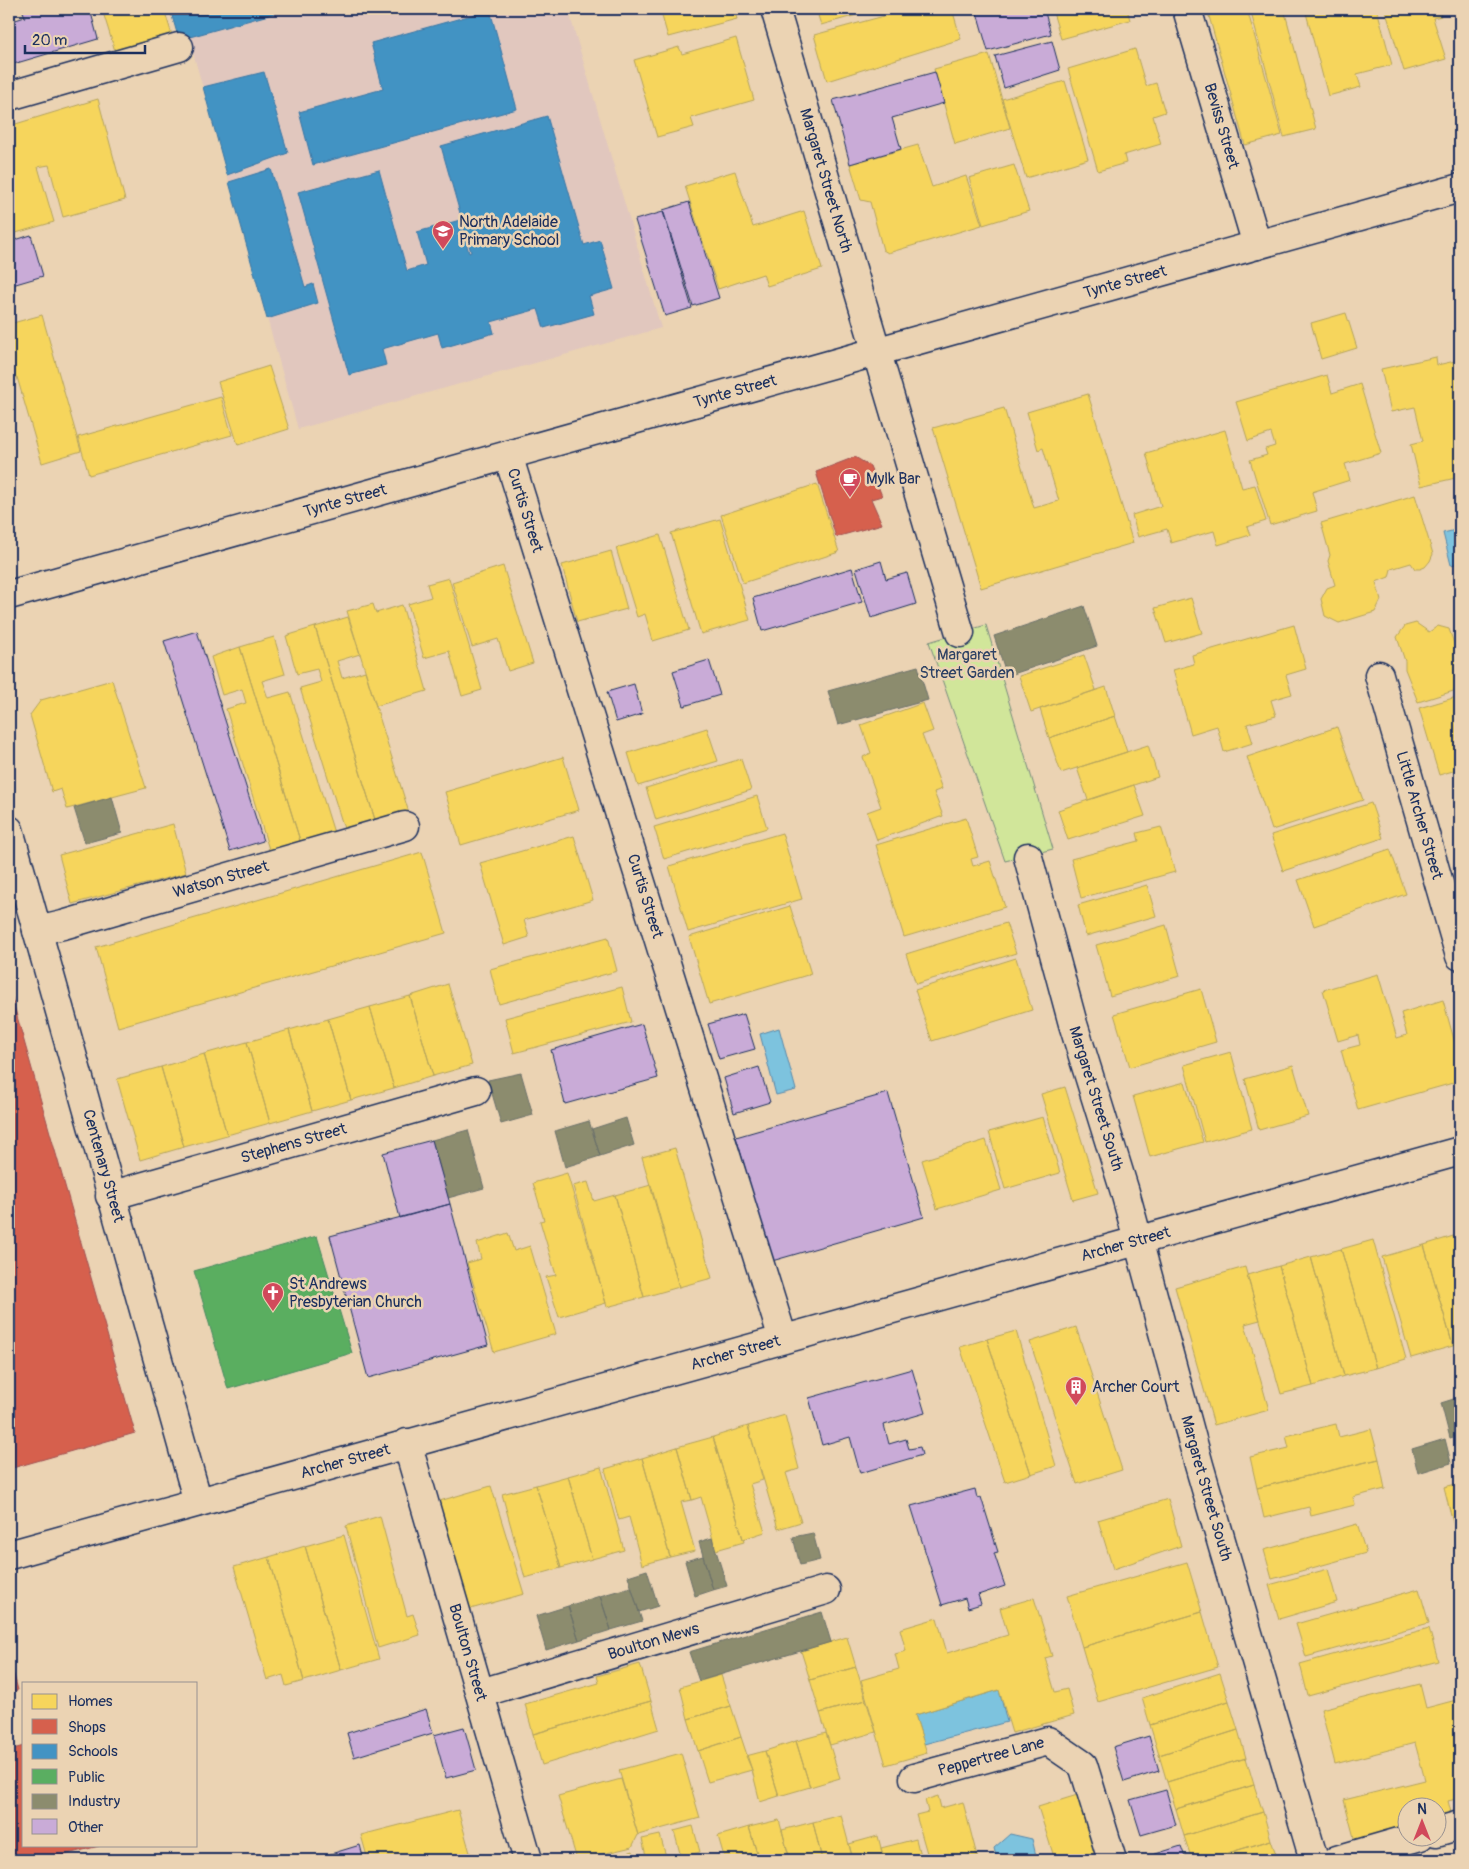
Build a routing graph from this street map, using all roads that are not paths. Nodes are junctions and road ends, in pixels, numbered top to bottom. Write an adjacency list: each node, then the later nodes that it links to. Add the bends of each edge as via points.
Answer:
1 (775, 9): 7 (street, Margaret Street North)
2 (1187, 9): 6 (street, Beviss Street)
3 (179, 47): 4 (street)
4 (9, 96)
5 (1460, 188): 6 (street, Tynte Street)
6 (1257, 245): 7 (street, Tynte Street)
7 (878, 351): 8 (street, Tynte Street); 10 (street)
8 (508, 455): 9 (street, Tynte Street); 21 (street, Curtis Street)
9 (9, 595)
10 (960, 633)
11 (1379, 675): 16 (street, Little Archer Street)
12 (405, 826): 15 (street, Watson Street)
13 (9, 830): 15 (street, Centenary Street)
14 (1028, 857): 20 (street, Margaret Street South, via 1073,1024)
15 (37, 931): 19 (street, Centenary Street)
16 (1460, 956)
17 (476, 1091): 19 (street, Stephens Street)
18 (1460, 1150): 20 (street, Archer Street)
19 (110, 1196): 23 (street, Centenary Street)
20 (1138, 1240): 21 (street, Archer Street); 33 (street, Margaret Street South, via 1199,1465)
21 (783, 1339): 22 (street, Archer Street)
22 (407, 1443): 23 (street, Archer Street); 26 (street, Boulton Street)
23 (198, 1502): 24 (street, Archer Street)
24 (9, 1555)
25 (826, 1590): 26 (street, Boulton Mews)
26 (481, 1693): 31 (street, Boulton Street)
27 (914, 1778): 32 (street, Peppertree Lane, via 1048,1741 1083,1765)
28 (1460, 1825): 29 (street)
29 (1446, 1829)
30 (1396, 1843): 34 (street)
31 (528, 1860)
32 (1112, 1860)
33 (1314, 1860)
34 (1337, 1860)

